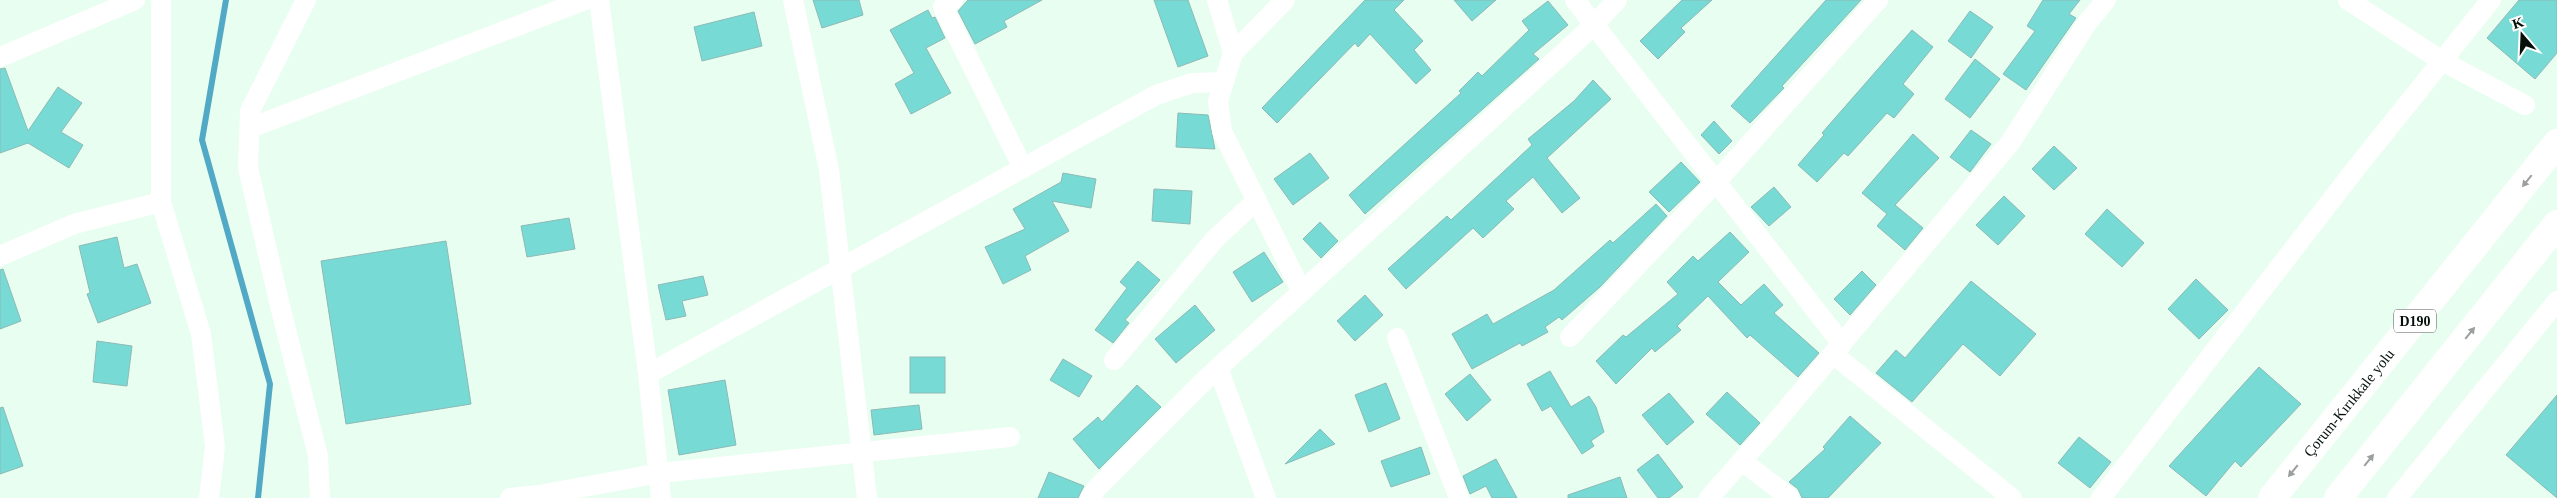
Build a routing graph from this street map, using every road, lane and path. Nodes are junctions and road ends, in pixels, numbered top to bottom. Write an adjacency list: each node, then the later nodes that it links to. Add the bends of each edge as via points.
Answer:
1 (135, 0): 18 (street)
2 (161, 0): 27 (street)
3 (306, 0): 22 (street, via 250,111)
4 (585, 0): 22 (street)
5 (599, 0): 38 (street)
6 (793, 0): 30 (street, via 829,170)
7 (953, 0): 24 (street, via 943,6)
8 (1217, 0): 17 (street)
9 (1285, 0): 17 (street)
10 (1575, 0): 16 (street)
11 (1617, 0): 16 (street)
12 (1878, 0): 25 (street)
13 (2106, 0): 35 (street, via 2087,23 2010,143)
14 (2348, 0): 19 (street)
15 (2491, 0): 19 (street)
16 (1593, 26): 25 (street); 31 (street)
17 (1233, 53): 20 (street)
18 (0, 57)
19 (2442, 61): 21 (street); 55 (street)
20 (1224, 82): 24 (street, via 1192,83 1156,95); 26 (street, via 1218,100 1222,130)
21 (2524, 105)
22 (250, 128): 45 (street, via 248,168 318,456)
23 (2557, 143): 56 (highway, Çorum-Kırıkkale yolu / D190, one-way to 56)
24 (1023, 168): 30 (street)
25 (1715, 183): 33 (street); 35 (street)
26 (1257, 200): 31 (street); 36 (street, via 1214,238)
27 (161, 202): 29 (street, via 74,224); 44 (street, via 201,334 215,447)
28 (2557, 224): 57 (highway, one-way to 28)
29 (0, 256)
30 (840, 268): 38 (street); 40 (street)
31 (1302, 292): 37 (street)
32 (2557, 301): 58 (street)
33 (1570, 337)
34 (1397, 338): 51 (street)
35 (1838, 349): 41 (street); 54 (street)
36 (1114, 360)
37 (1218, 368): 49 (street); 50 (street)
38 (648, 374): 42 (street)
39 (1010, 437): 40 (street)
40 (861, 452): 42 (street); 48 (street)
41 (1742, 461): 52 (street); 53 (street)
42 (660, 473): 43 (street); 47 (street)
43 (539, 497): 46 (street)
44 (209, 498)
45 (320, 498)
46 (510, 498)
47 (661, 498)
48 (867, 498)
49 (1090, 498)
50 (1266, 498)
51 (1459, 498)
52 (1709, 498)
53 (1790, 498)
54 (2012, 498)
55 (2101, 498)
56 (2272, 498)
57 (2338, 498)
58 (2397, 498)

